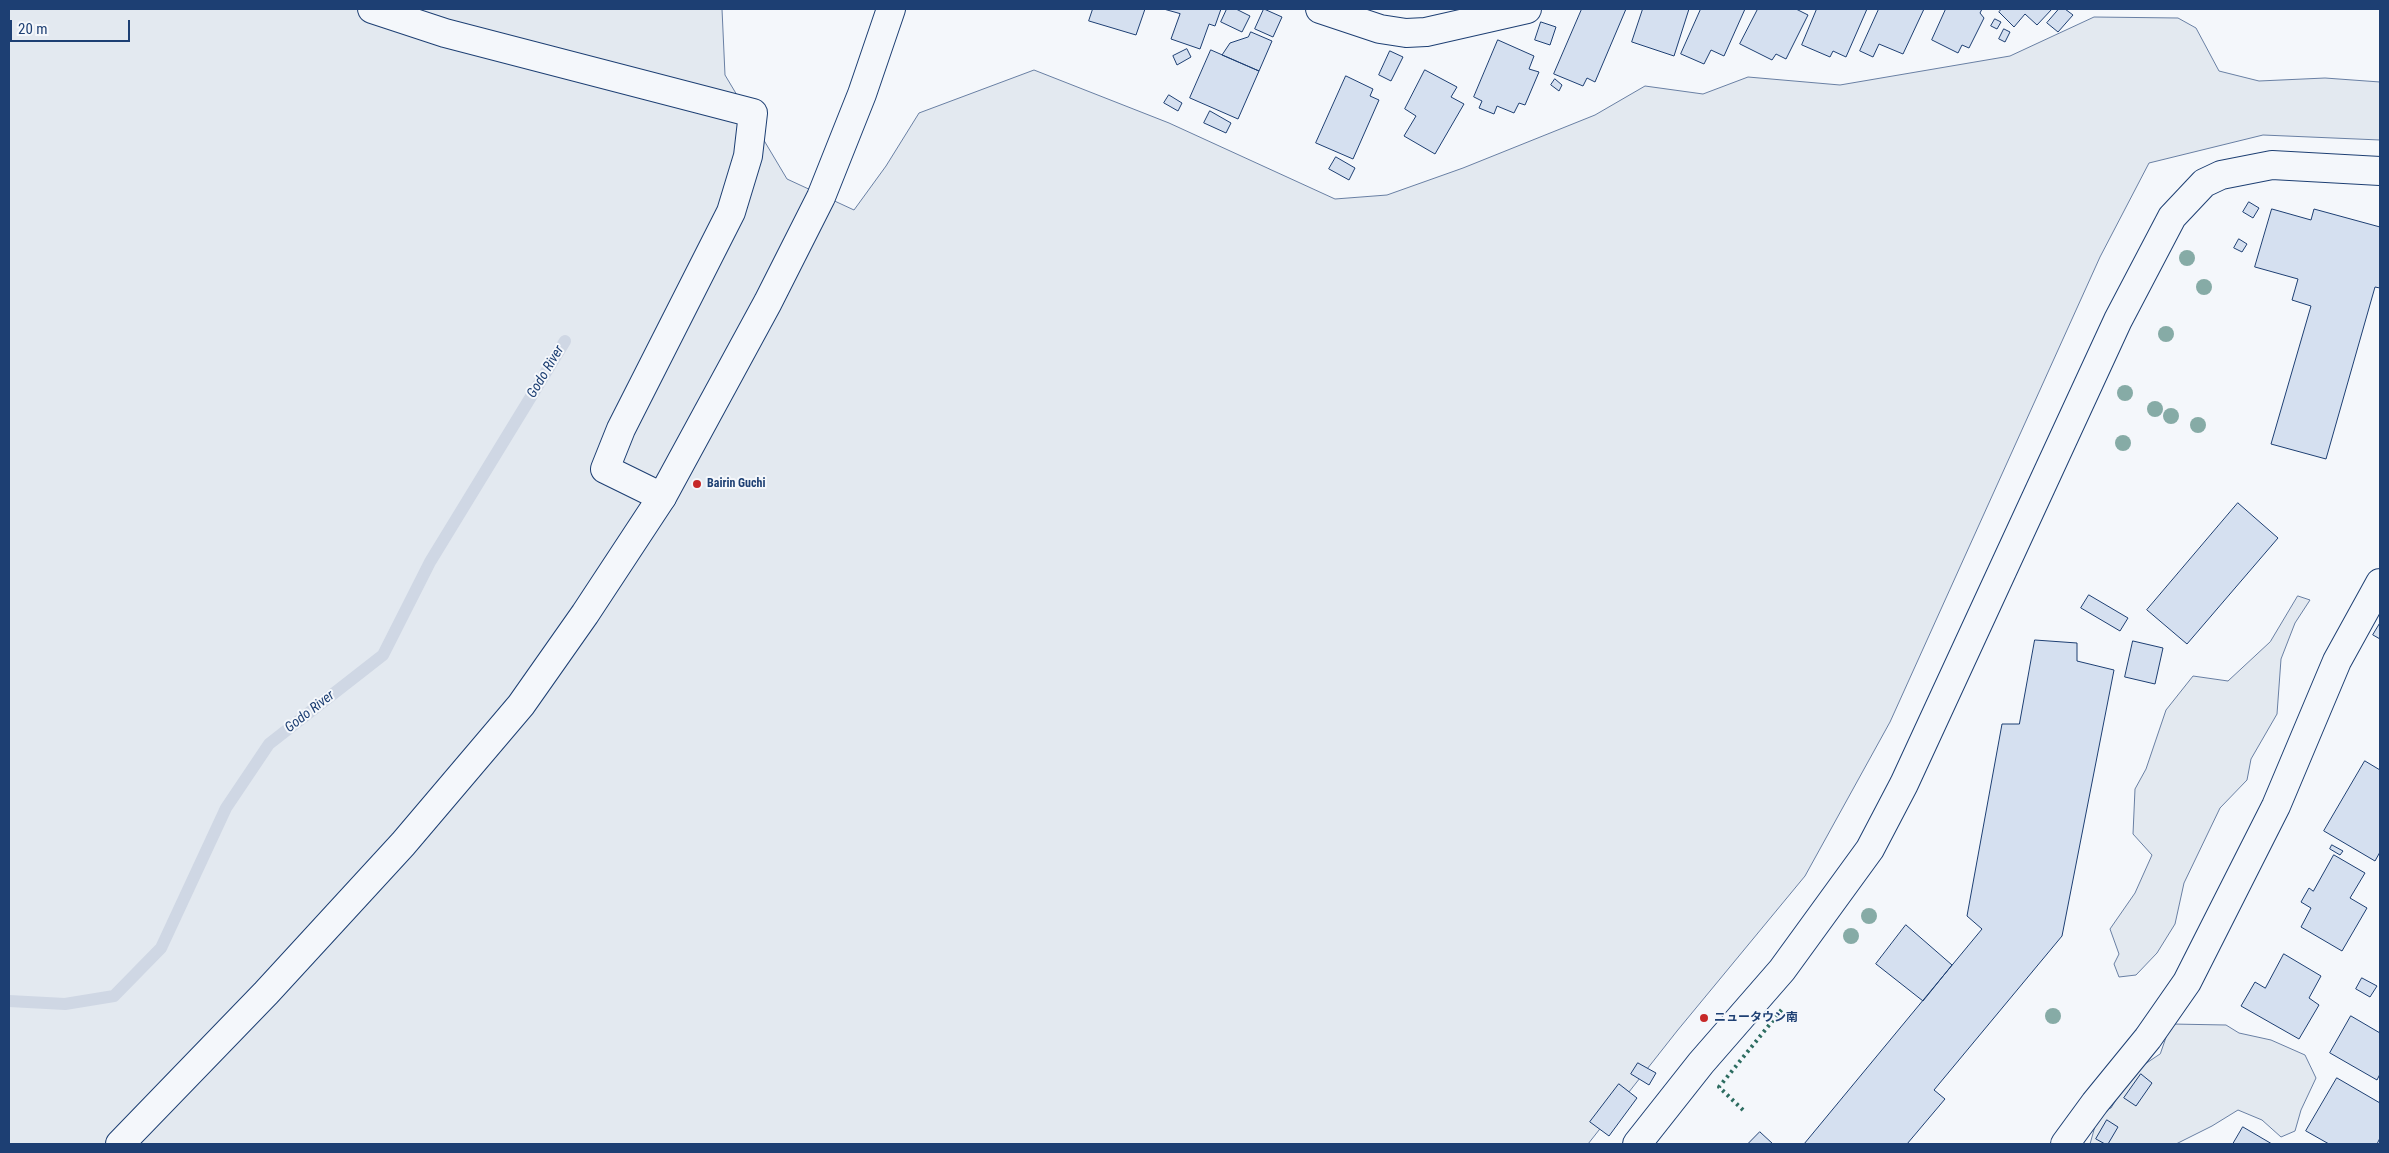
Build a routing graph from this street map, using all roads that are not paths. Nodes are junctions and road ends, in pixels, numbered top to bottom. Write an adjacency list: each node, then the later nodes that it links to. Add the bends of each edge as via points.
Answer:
1 (372, 9): 6 (street, via 445,33 753,113 748,156 730,212 621,429 605,469)
2 (891, 9): 6 (street, via 821,197)
3 (1320, 9): 4 (street, via 1380,29 1406,33 1426,32)
4 (1527, 9)
5 (2380, 171): 9 (street, via 2272,165 2221,175 2204,183 2172,217 2118,320 1904,784 1870,849 1782,970 1701,1063)
6 (662, 497): 8 (street, via 515,712 390,858 266,993)
7 (2380, 583): 10 (street, via 2338,661 2276,806 2187,982 2148,1038)
8 (120, 1144)
9 (1637, 1144)
10 (2065, 1144)

